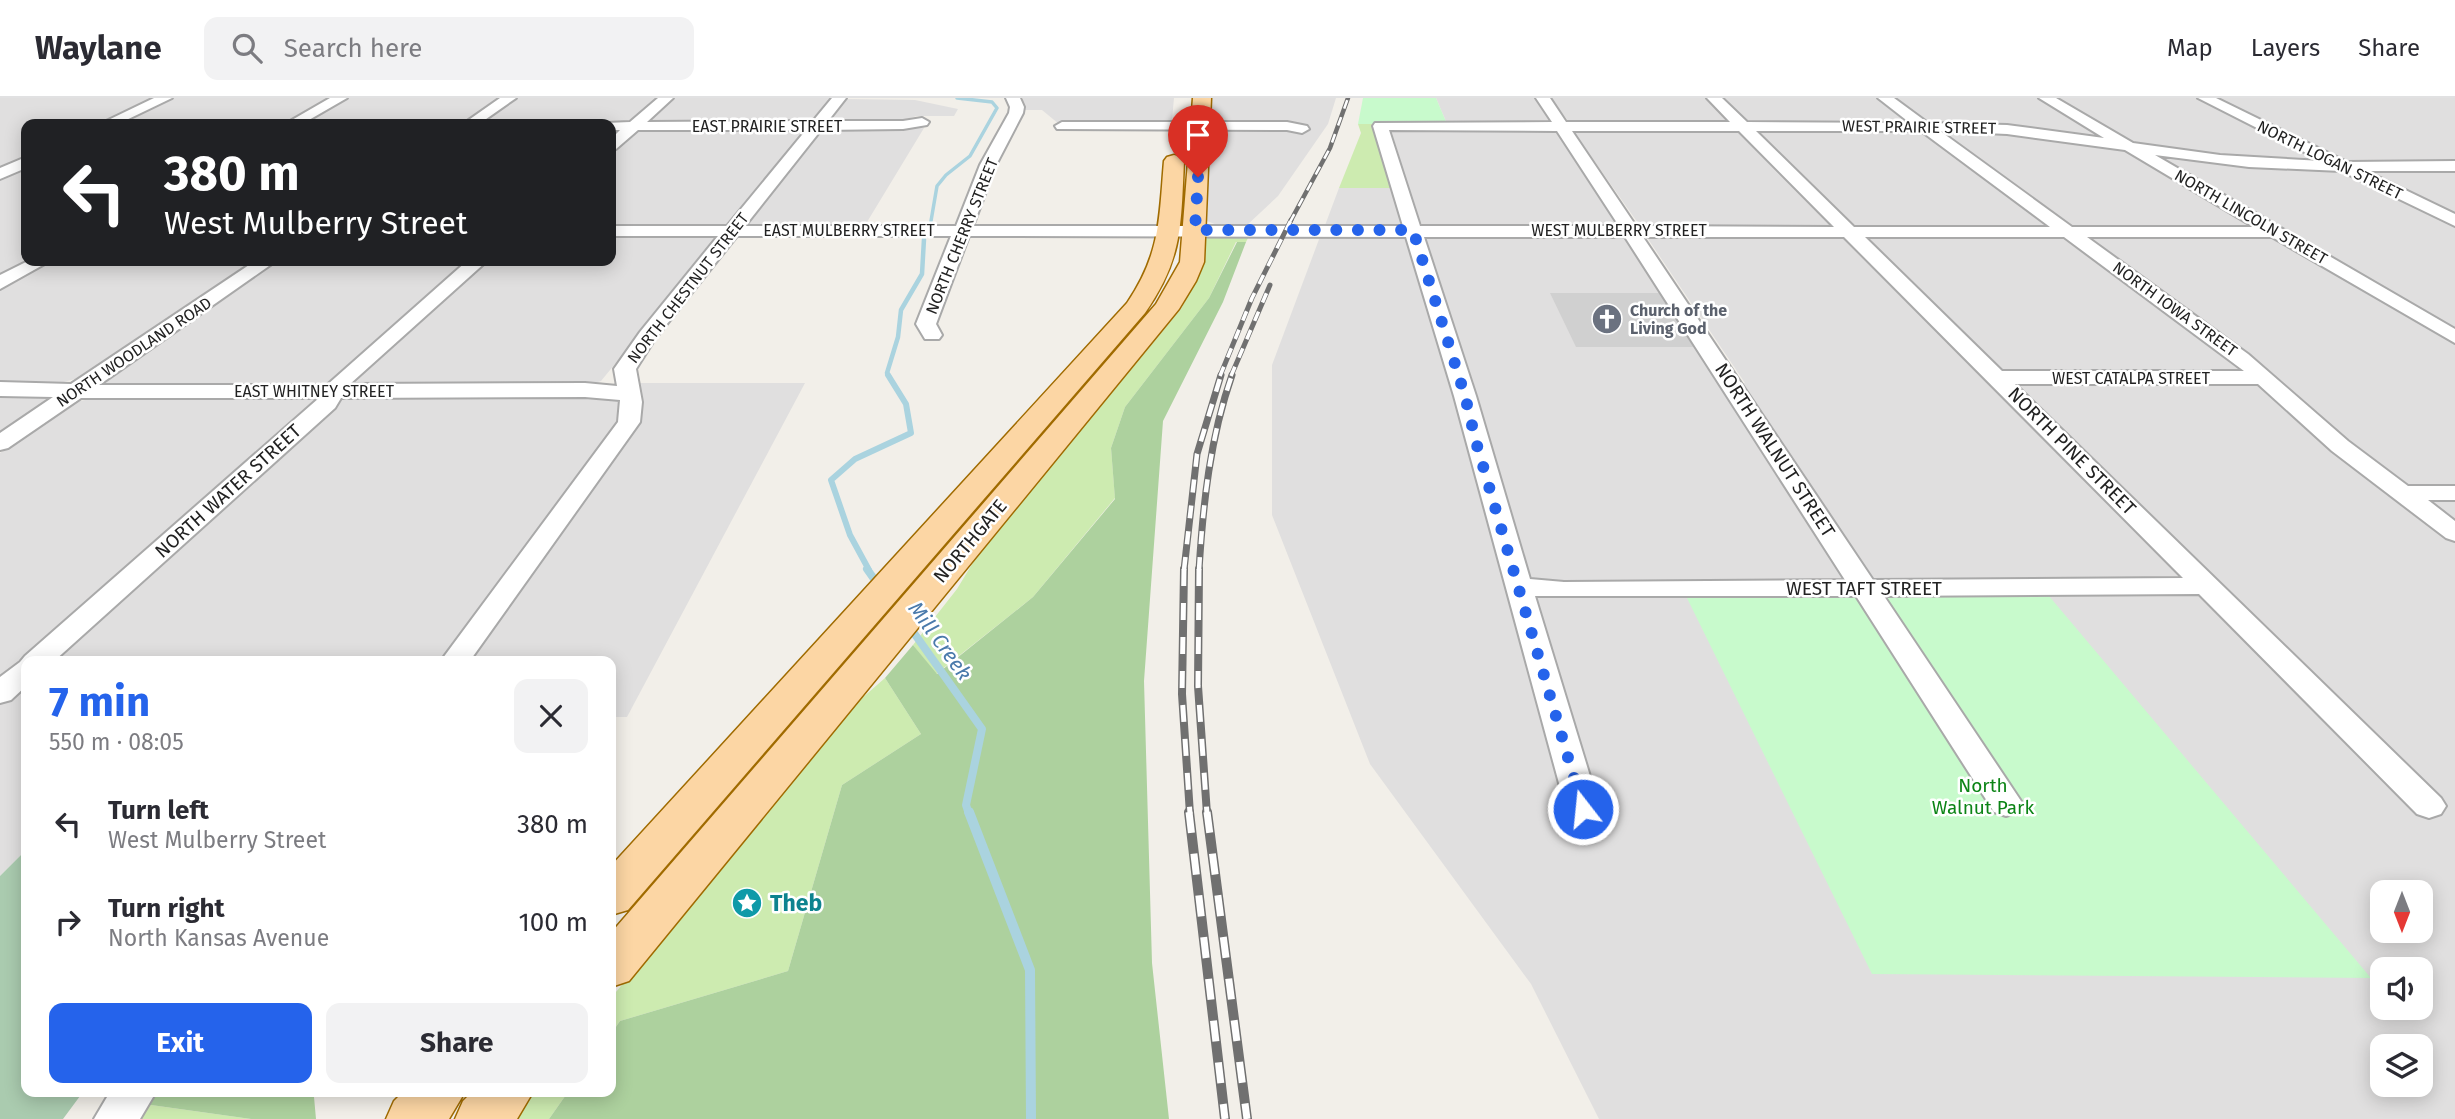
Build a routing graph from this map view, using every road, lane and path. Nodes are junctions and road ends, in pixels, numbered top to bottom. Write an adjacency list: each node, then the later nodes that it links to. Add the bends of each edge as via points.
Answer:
1 (164, 98): 14 (street)
2 (340, 98): 15 (street)
3 (509, 98): 16 (street)
4 (666, 98): 19 (street)
5 (839, 98): 20 (street, NORTH CHESTNUT STREET)
6 (1013, 98): 35 (street, NORTH CHERRY STREET, via 1016,113)
7 (1202, 98): 22 (main road)
8 (1543, 98): 23 (street, NORTH WALNUT STREET)
9 (1714, 98): 24 (street, NORTH PINE STREET)
10 (1885, 98): 25 (street, NORTH IOWA STREET)
11 (2046, 98): 28 (street, NORTH LINCOLN STREET)
12 (2205, 98): 30 (street, NORTH LOGAN STREET)
13 (1178, 118): 21 (street); 22 (street); 36 (main road)
14 (118, 119)
15 (301, 119)
16 (478, 119)
17 (922, 122): 20 (street, EAST PRAIRIE STREET)
18 (616, 126): 19 (street, EAST PRAIRIE STREET)
19 (634, 126): 20 (street, EAST PRAIRIE STREET); 27 (street)
20 (817, 126): 34 (street, NORTH CHESTNUT STREET)
21 (1062, 126)
22 (1200, 126): 26 (street); 36 (main road)
23 (1562, 126): 24 (street, WEST PRAIRIE STREET); 37 (street, WEST PRAIRIE STREET, via 1380,125); 38 (street, NORTH WALNUT STREET)
24 (1742, 126): 25 (street, WEST PRAIRIE STREET); 39 (street, NORTH PINE STREET)
25 (1923, 126): 28 (street, WEST PRAIRIE STREET, via 2009,129); 40 (street, NORTH IOWA STREET)
26 (1301, 129)
27 (616, 142)
28 (2127, 145): 30 (street, WEST PRAIRIE STREET, via 2222,160); 42 (street, NORTH LINCOLN STREET)
29 (21, 164): 32 (street)
30 (2343, 166): 31 (street, WEST PRAIRIE STREET); 33 (street, NORTH LOGAN STREET)
31 (2455, 166)
32 (0, 174)
33 (2455, 221)
34 (733, 230): 35 (street, EAST MULBERRY STREET); 41 (street, EAST MULBERRY STREET); 54 (street, NORTH CHESTNUT STREET, via 625,369)
35 (960, 230): 36 (street, WEST MULBERRY STREET); 47 (street, NORTH CHERRY STREET, via 926,324)
36 (1182, 230): 37 (street, WEST MULBERRY STREET); 62 (main road, NORTHGATE, via 1192,262 1166,309 934,557)
37 (1413, 230): 38 (street, WEST MULBERRY STREET); 60 (street)
38 (1631, 230): 39 (street, WEST MULBERRY STREET); 61 (street, NORTH WALNUT STREET)
39 (1848, 230): 40 (street, WEST MULBERRY STREET); 49 (street, NORTH PINE STREET)
40 (2066, 230): 42 (street, WEST MULBERRY STREET); 50 (street, NORTH IOWA STREET)
41 (616, 231)
42 (2277, 232): 48 (street, NORTH LINCOLN STREET)
43 (32, 266): 46 (street)
44 (260, 266): 52 (street, NORTH WOODLAND ROAD)
45 (472, 266): 53 (street, NORTH WATER STREET, via 354,368)
46 (0, 283)
47 (932, 335)
48 (2455, 337)
49 (1997, 377): 50 (street, WEST CATALPA STREET); 59 (street, NORTH PINE STREET)
50 (2264, 378): 56 (street, NORTH IOWA STREET)
51 (0, 389): 52 (street, EAST WHITNEY STREET)
52 (78, 390): 53 (street, EAST WHITNEY STREET); 55 (street, NORTH WOODLAND ROAD)
53 (334, 391): 54 (street, EAST WHITNEY STREET, via 585,390); 63 (street, NORTH WATER STREET, via 327,403)
54 (628, 394): 64 (street, NORTH CHESTNUT STREET, via 629,422)
55 (0, 443)
56 (2401, 493): 57 (street); 58 (street, NORTH IOWA STREET)
57 (2455, 493)
58 (2455, 533)
59 (2207, 586): 61 (street, WEST TAFT STREET); 68 (street, NORTH PINE STREET)
60 (1520, 587): 61 (street, WEST TAFT STREET); 69 (street)
61 (1866, 589): 67 (street, NORTH WALNUT STREET)
62 (864, 639): 70 (main road, NORTHGATE); 71 (main road, NORTHGATE)
63 (42, 656)
64 (458, 656)
65 (21, 674): 66 (street)
66 (0, 693)
67 (2006, 804)
68 (2429, 806)
69 (1583, 809)
70 (616, 892)
71 (616, 961)
72 (131, 1097): 75 (street)
73 (434, 1097): 76 (main road)
74 (502, 1097): 77 (main road)
75 (115, 1119)
76 (414, 1119)
77 (483, 1119)

